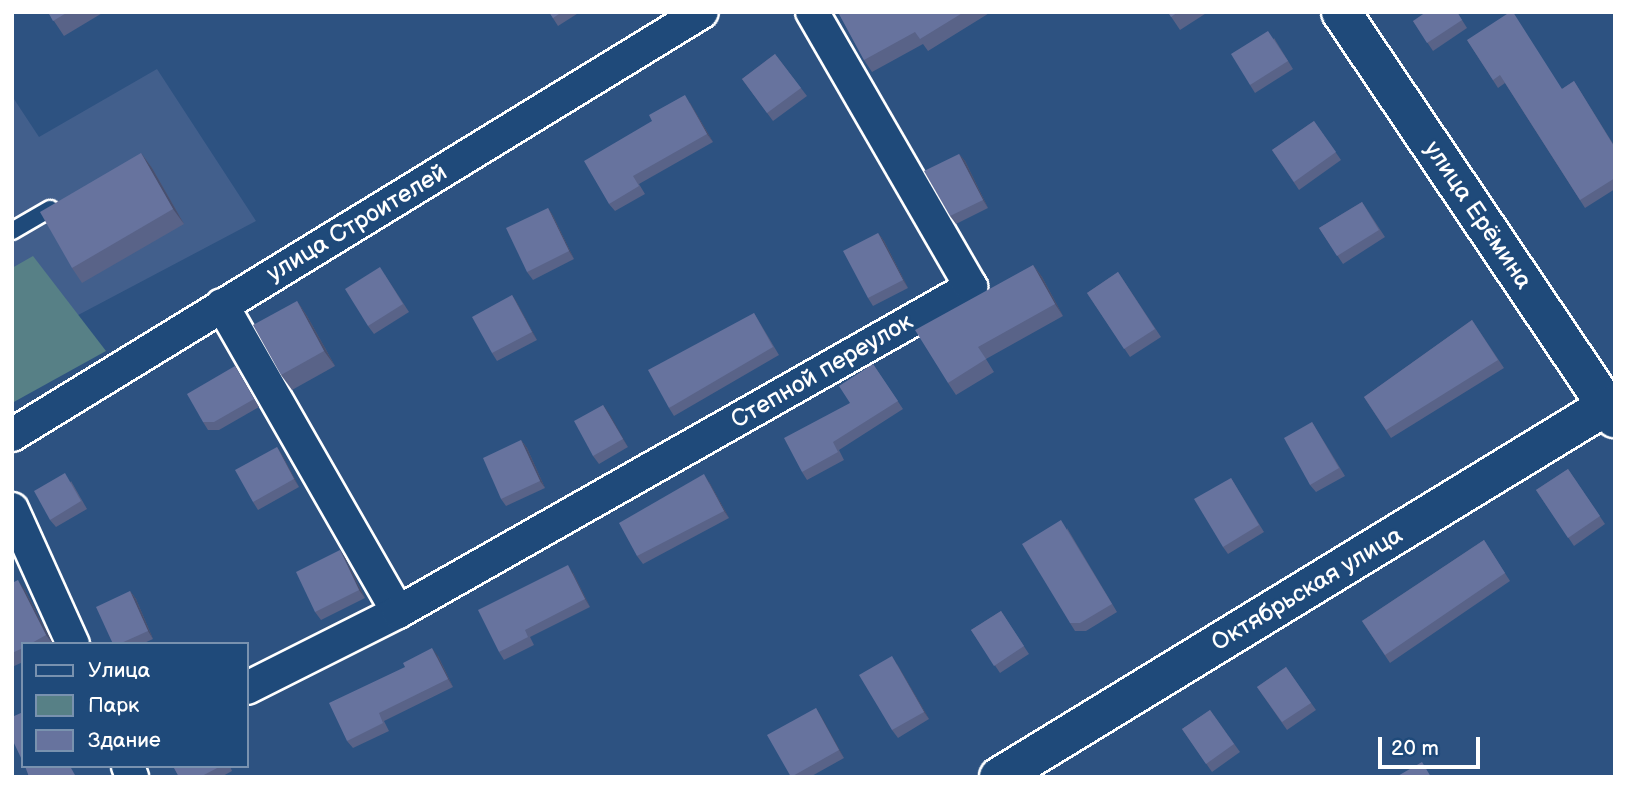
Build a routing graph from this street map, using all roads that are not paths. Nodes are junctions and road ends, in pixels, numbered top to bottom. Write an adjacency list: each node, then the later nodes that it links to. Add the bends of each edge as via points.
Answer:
1 (702, 12): 6 (street, улица Строителей)
2 (812, 12): 10 (street, Степной переулок, via 971,287)
3 (1341, 12): 7 (street, улица Ерёмина)
4 (50, 209): 5 (lane)
5 (12, 231)
6 (222, 305): 8 (street, улица Строителей); 10 (street)
7 (1612, 408): 13 (street, Октябрьская улица)
8 (12, 435)
9 (12, 509): 11 (street)
10 (398, 612): 12 (street, Степной переулок)
11 (72, 642)
12 (248, 687)
13 (999, 777)

